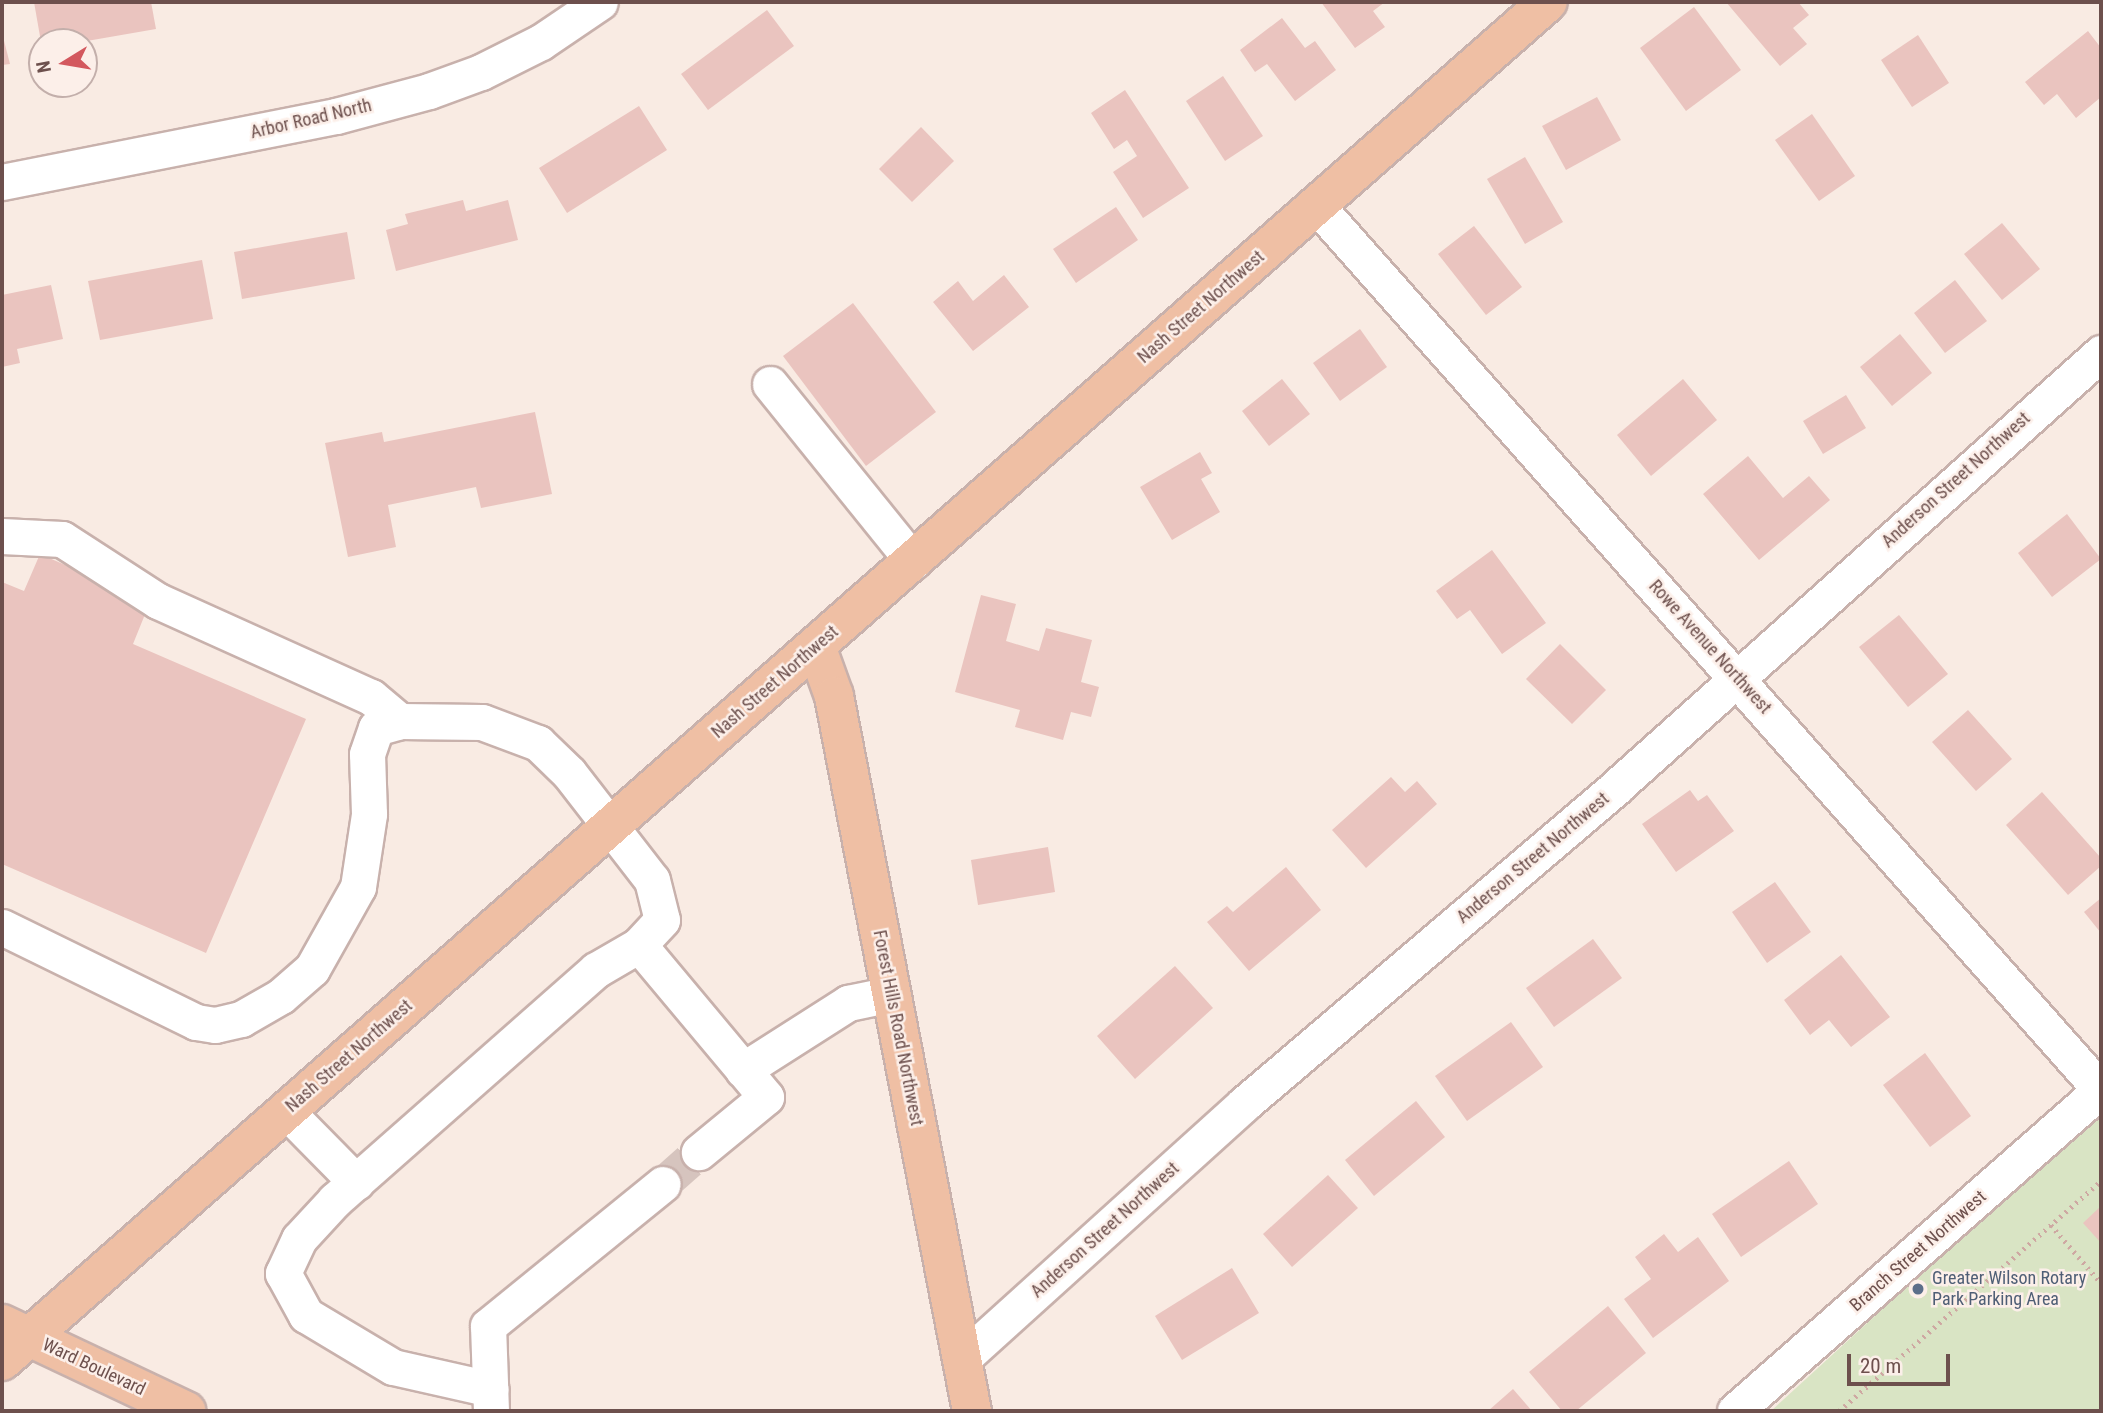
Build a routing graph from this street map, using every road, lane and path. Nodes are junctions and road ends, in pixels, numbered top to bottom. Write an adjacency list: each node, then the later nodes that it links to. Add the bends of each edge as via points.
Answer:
1 (600, 2): 3 (street, Arbor Road North, via 541,42 429,91 336,116)
2 (1548, 2): 4 (main road, Nash Street Northwest)
3 (2, 182)
4 (1316, 205): 8 (main road, Nash Street Northwest); 10 (street, Rowe Avenue Northwest)
5 (2101, 353): 10 (street, Anderson Street Northwest)
6 (770, 384): 8 (street)
7 (2, 536): 11 (street, via 62,539 158,601 371,697)
8 (913, 561): 9 (main road, Nash Street Northwest)
9 (816, 646): 12 (main road, Nash Street Northwest); 15 (main road, Forest Hills Road Northwest, via 834,696)
10 (1737, 677): 17 (street, Rowe Avenue Northwest); 26 (street, Anderson Street Northwest, via 1616,787 1244,1104)
11 (400, 721): 12 (street, via 482,722 513,730 538,743 569,773); 13 (street, via 376,728 367,754 369,814 358,887 312,969 281,996 242,1019 215,1025 196,1022)
12 (611, 827): 14 (street, via 652,880 662,920); 18 (main road, Nash Street Northwest)
13 (2, 927)
14 (639, 945): 16 (street); 21 (street, via 596,970)
15 (892, 994): 16 (street, via 848,1003); 26 (main road, Forest Hills Road Northwest)
16 (743, 1070): 19 (street, via 766,1097)
17 (2101, 1090): 30 (street, Branch Street Northwest)
18 (286, 1111): 21 (street); 25 (main road, Nash Street Northwest)
19 (699, 1152)
20 (2101, 1181): 23 (path)
21 (356, 1182): 27 (street, via 299,1239 283,1273 306,1315 393,1367)
22 (663, 1184): 27 (street, via 488,1326)
23 (2051, 1225): 24 (path); 31 (path)
24 (2101, 1283)
25 (11, 1341): 28 (main road, Ward Boulevard)
26 (962, 1359): 29 (main road, Forest Hills Road Northwest)
27 (491, 1400)
28 (186, 1411)
29 (972, 1411)
30 (1735, 1411)
31 (1839, 1411)

